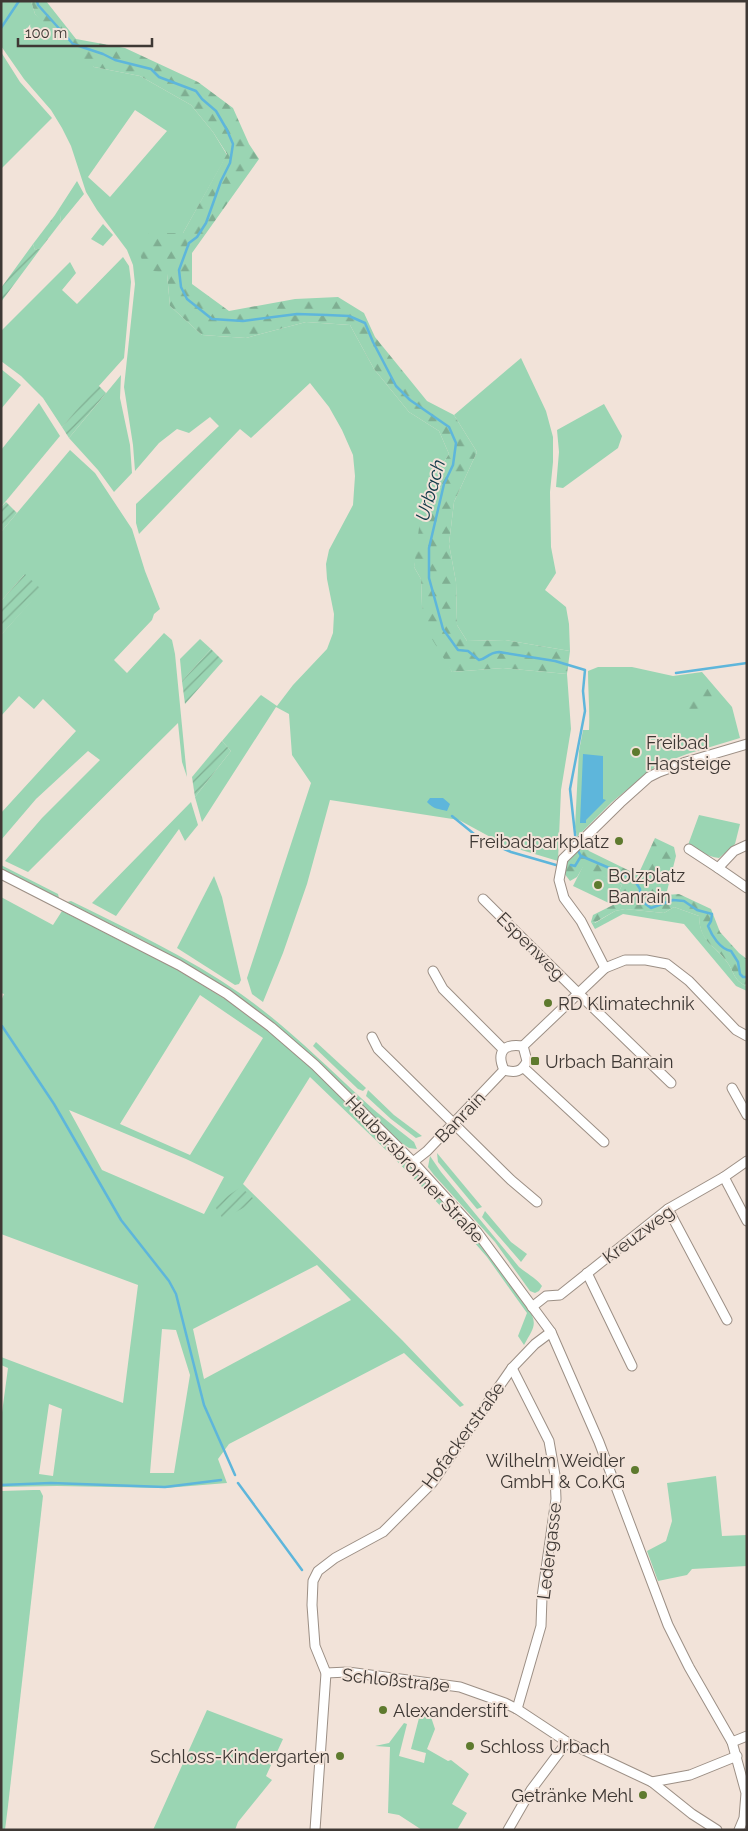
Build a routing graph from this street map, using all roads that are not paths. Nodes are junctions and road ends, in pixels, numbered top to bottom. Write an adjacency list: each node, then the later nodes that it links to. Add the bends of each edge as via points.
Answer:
1 (747, 744): 8 (street, via 659,772 641,784 563,859 560,882 564,898 581,921)
2 (747, 845): 4 (street, via 734,851)
3 (688, 849): 4 (street)
4 (718, 868): 6 (street)
5 (1, 874): 23 (street, Haubersbronner Straße, via 227,994 308,1058)
6 (747, 888)
7 (483, 899): 10 (street, Espenweg)
8 (605, 968): 10 (street); 11 (street, via 625,960 667,964 689,981 736,1030)
9 (434, 971): 14 (street, via 443,989)
10 (578, 994): 13 (street); 17 (street, Espenweg)
11 (747, 1036)
12 (372, 1037): 20 (street, via 378,1049)
13 (523, 1046): 14 (street); 15 (street, via 527,1061)
14 (504, 1049): 16 (street, via 500,1056)
15 (524, 1068): 16 (street); 21 (street)
16 (504, 1070): 20 (street, Banrain)
17 (671, 1083)
18 (732, 1088): 19 (street)
19 (747, 1115)
20 (455, 1123): 23 (street, Banrain); 25 (street)
21 (604, 1142)
22 (747, 1161): 24 (street, Kreuzweg)
23 (413, 1162): 29 (street, Haubersbronner Straße, via 477,1232)
24 (724, 1177): 26 (street, Kreuzweg); 27 (street)
25 (537, 1202)
26 (668, 1209): 28 (street, Kreuzweg); 30 (street)
27 (747, 1220)
28 (587, 1274): 29 (street, Kreuzweg, via 560,1295 546,1296); 32 (street)
29 (532, 1307): 31 (street, Haubersbronner Straße)
30 (726, 1320)
31 (551, 1332): 33 (street, Hofackerstraße); 38 (street, Haubersbronner Straße, via 599,1442 668,1626)
32 (632, 1366)
33 (512, 1368): 34 (street, Hofackerstraße, via 432,1483 383,1532 318,1571 312,1590 315,1646); 35 (street, Ledergasse, via 549,1441 556,1499 542,1596 541,1626)
34 (326, 1673): 35 (street, Schloßstraße, via 348,1672 460,1687); 41 (street, Hofackerstraße)
35 (517, 1710): 37 (street, Schloßstraße)
36 (747, 1736): 38 (street)
37 (567, 1742): 40 (street, Schloßstraße); 42 (street, via 531,1790)
38 (732, 1742): 39 (street, Haubersbronner Straße)
39 (736, 1756): 40 (street, via 690,1775); 44 (street, Haubersbronner Straße, via 746,1793 744,1818)
40 (652, 1782): 43 (street, Schloßstraße)
41 (315, 1830)
42 (508, 1830)
43 (716, 1830)
44 (739, 1830)

